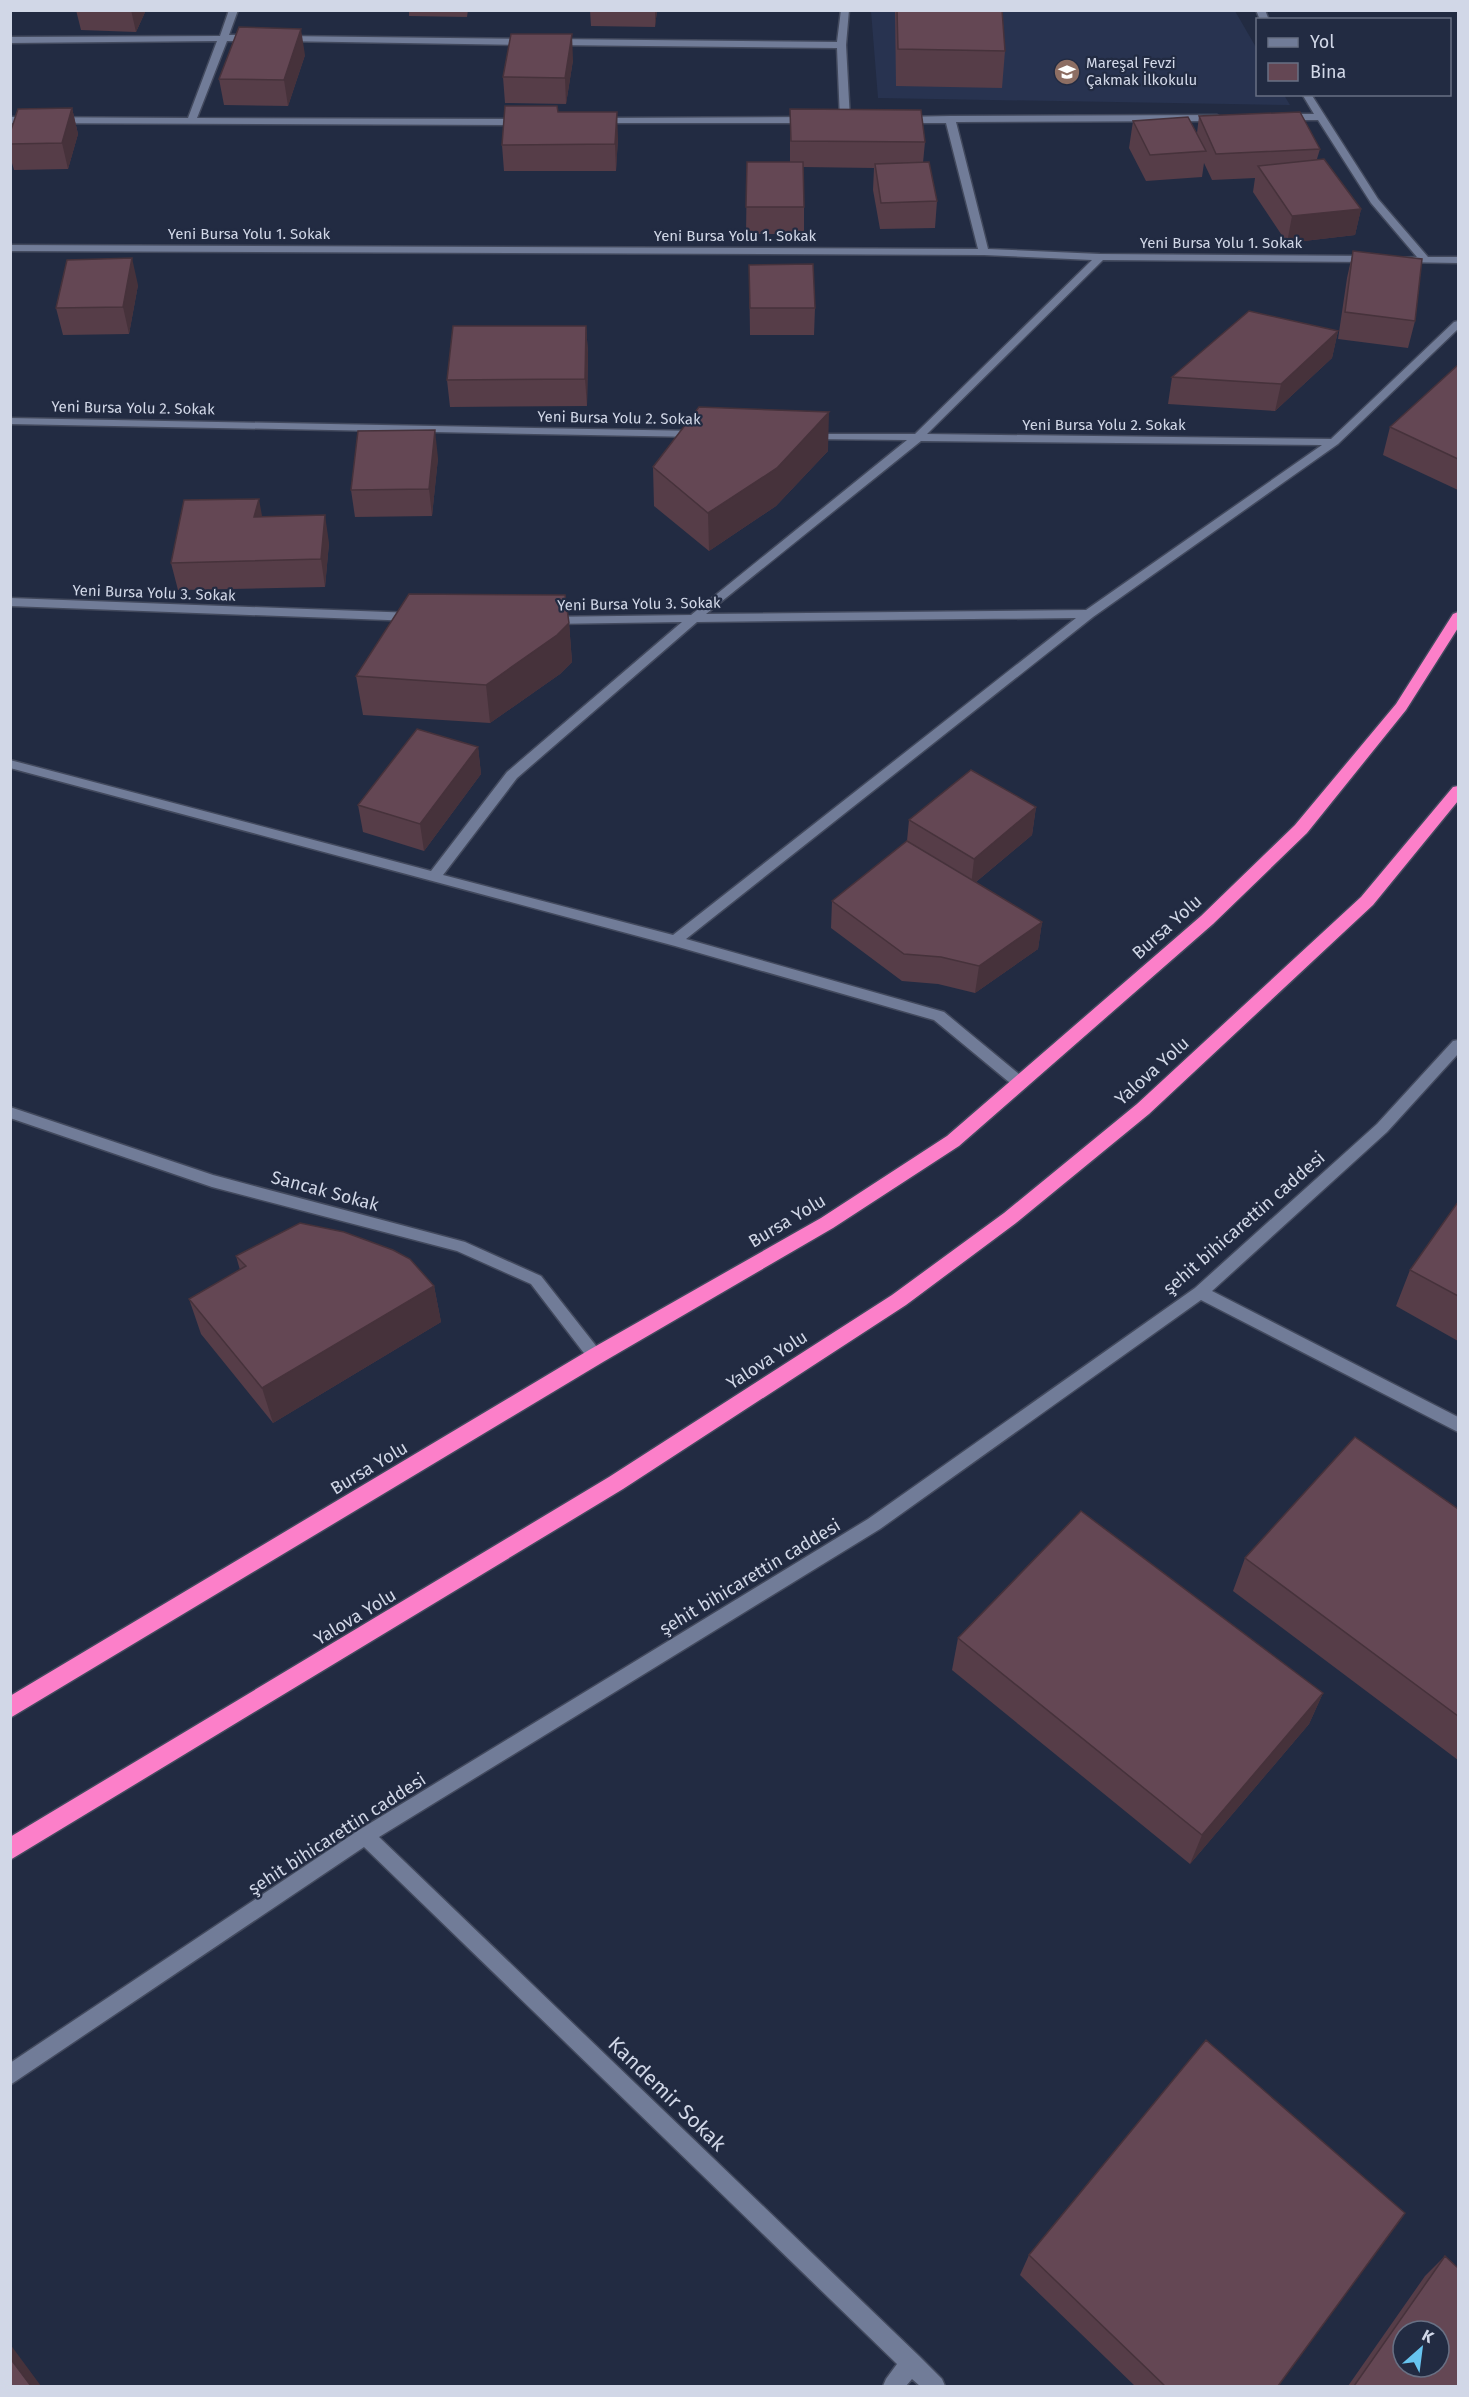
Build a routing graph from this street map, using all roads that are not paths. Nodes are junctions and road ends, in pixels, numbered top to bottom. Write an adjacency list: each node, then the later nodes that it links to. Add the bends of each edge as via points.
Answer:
1 (234, 10): 3 (street)
2 (844, 10): 5 (street)
3 (221, 38): 4 (street); 5 (street); 17 (street)
4 (10, 40)
5 (841, 45): 14 (street)
6 (1307, 96): 8 (street)
7 (1271, 117): 8 (street)
8 (1319, 117): 25 (street, via 1374,201)
9 (1224, 118): 10 (street)
10 (950, 119): 16 (street); 21 (street)
11 (10, 120): 17 (street)
12 (821, 120): 19 (street)
13 (833, 120): 14 (street)
14 (844, 120): 15 (street)
15 (856, 120)
16 (891, 120)
17 (191, 121): 18 (street)
18 (536, 122)
19 (583, 122)
20 (11, 251): 21 (street, Yeni Bursa Yolu 1. Sokak)
21 (984, 252): 22 (street, Yeni Bursa Yolu 1. Sokak)
22 (1100, 257): 23 (street, Yeni Bursa Yolu 1. Sokak); 31 (street)
23 (1379, 260)
24 (1390, 260): 25 (street)
25 (1425, 260): 26 (street)
26 (1458, 260)
27 (1458, 324): 32 (street)
28 (10, 420): 29 (street, Yeni Bursa Yolu 2. Sokak)
29 (714, 434)
30 (798, 436): 31 (street, Yeni Bursa Yolu 2. Sokak)
31 (917, 438): 32 (street, Yeni Bursa Yolu 2. Sokak); 37 (street)
32 (1334, 442): 34 (street)
33 (10, 602): 36 (street, Yeni Bursa Yolu 3. Sokak)
34 (1089, 614): 37 (street, Yeni Bursa Yolu 3. Sokak); 42 (street)
35 (1458, 617): 44 (highway, Bursa Yolu, via 1401,707 1301,829 1207,920)
36 (422, 618)
37 (694, 618): 38 (street, Yeni Bursa Yolu 3. Sokak); 41 (street, via 512,775)
38 (540, 620)
39 (10, 764): 41 (street)
40 (1458, 791): 51 (highway, Yalova Yolu, via 1367,902 1143,1109 1010,1218 899,1300 616,1483)
41 (434, 877): 42 (street)
42 (675, 941): 44 (street, via 939,1016)
43 (1458, 1045): 46 (street, şehit bihicarettin caddesi, via 1382,1128)
44 (1020, 1083): 47 (highway, Bursa Yolu, via 953,1141 827,1223)
45 (10, 1112): 47 (street, Sancak Sokak, via 212,1181 460,1246 536,1280)
46 (1200, 1292): 48 (street); 50 (street, şehit bihicarettin caddesi, via 874,1524)
47 (596, 1356): 49 (highway, Bursa Yolu)
48 (1458, 1425)
49 (10, 1708)
50 (365, 1836): 52 (street, şehit bihicarettin caddesi); 53 (street, Kandemir Sokak)
51 (10, 1850)
52 (10, 2076)
53 (912, 2363): 54 (street); 55 (street, Kandemir Sokak)
54 (893, 2386)
55 (935, 2386)

